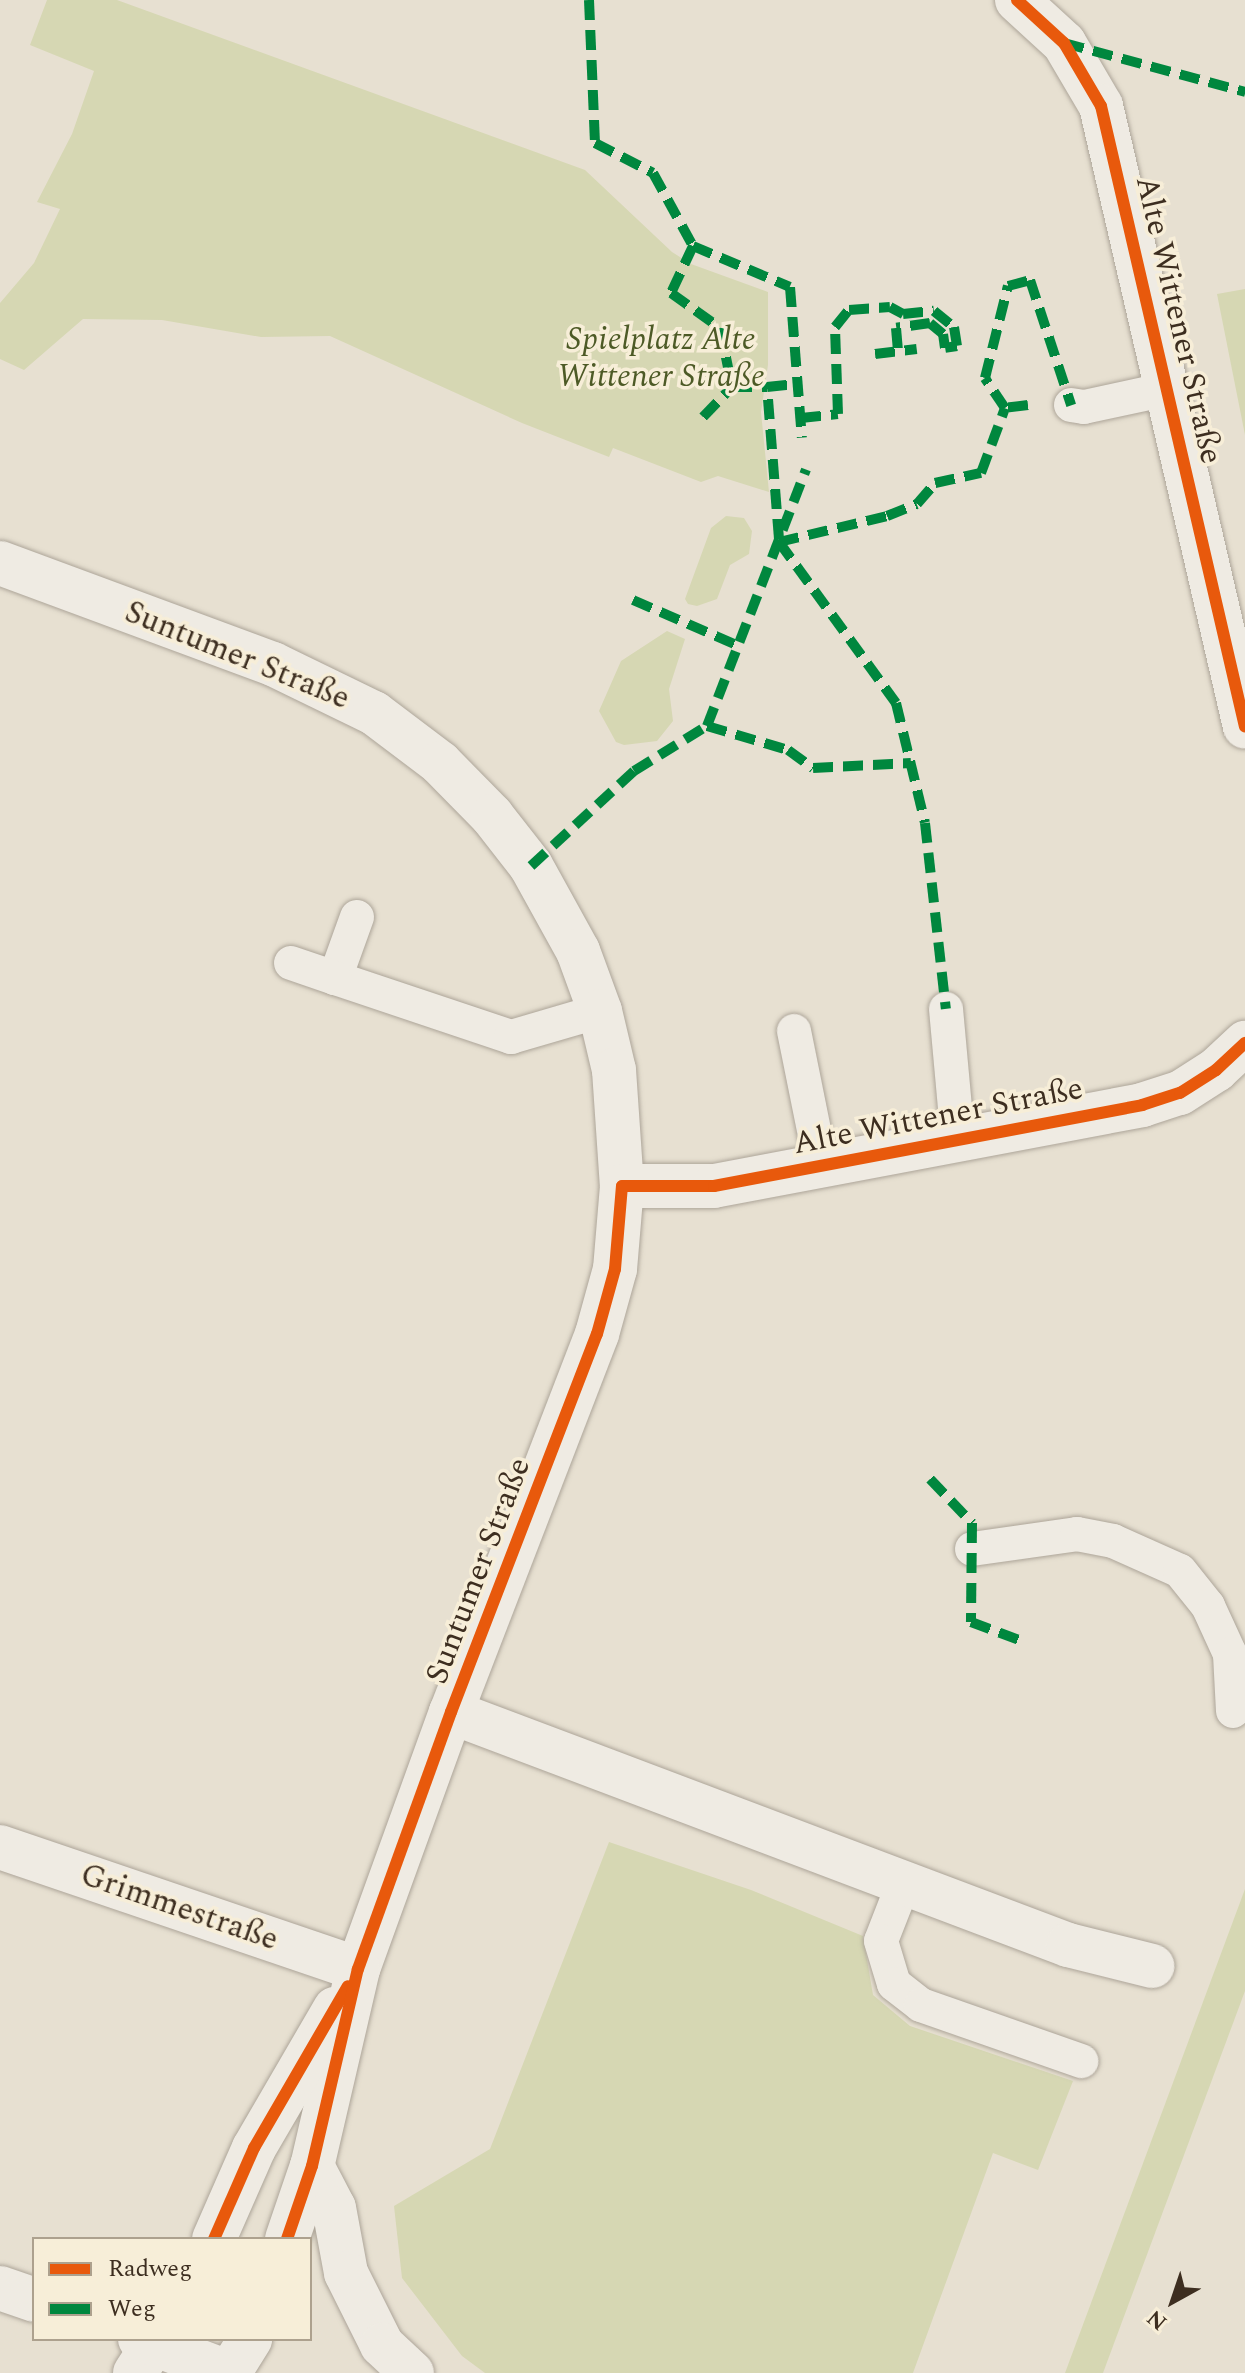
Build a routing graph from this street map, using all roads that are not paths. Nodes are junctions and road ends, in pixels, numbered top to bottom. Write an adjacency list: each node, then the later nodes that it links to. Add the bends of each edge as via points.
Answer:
1 (1017, 0): 2 (street, Alte Wittener Straße, via 1064,43 1101,106)
2 (1168, 389): 3 (lane, via 1084,407); 5 (street, Alte Wittener Straße)
3 (1071, 405)
4 (0, 563): 10 (street, Suntumer Straße, via 273,664 374,713 440,763 531,866 578,951)
5 (1245, 727)
6 (357, 917): 8 (lane)
7 (291, 963): 8 (lane)
8 (335, 978): 10 (lane, via 511,1037)
9 (946, 1009): 13 (lane)
10 (600, 1011): 15 (street, Suntumer Straße, via 619,1110)
11 (794, 1031): 14 (lane)
12 (1245, 1043): 13 (street, Alte Wittener Straße, via 1180,1093)
13 (958, 1141): 14 (street, Alte Wittener Straße)
14 (821, 1165): 15 (street, Alte Wittener Straße, via 714,1186)
15 (622, 1186): 18 (street, Suntumer Straße, via 615,1269 597,1334)
16 (972, 1549): 17 (lane, via 1077,1534 1113,1541 1180,1571 1208,1606 1230,1654)
17 (1233, 1711)
18 (451, 1712): 20 (street, Suntumer Straße); 22 (street, Suntumer Straße)
19 (0, 1847): 22 (street, Grimmestraße)
20 (904, 1882): 21 (street, Suntumer Straße, via 1068,1945); 23 (lane, via 881,1941 894,1984 921,2005)
21 (1152, 1966)
22 (358, 1969): 24 (street, Suntumer Straße); 25 (street, Suntumer Straße, via 254,2148)
23 (1081, 2061)
24 (312, 2166): 26 (street, Suntumer Straße); 32 (street, via 334,2208 346,2273 382,2345)
25 (215, 2237)
26 (288, 2237)
27 (0, 2288): 28 (street)
28 (32, 2299)
29 (249, 2341): 31 (street)
30 (146, 2349): 31 (street)
31 (230, 2373)
32 (412, 2373)

